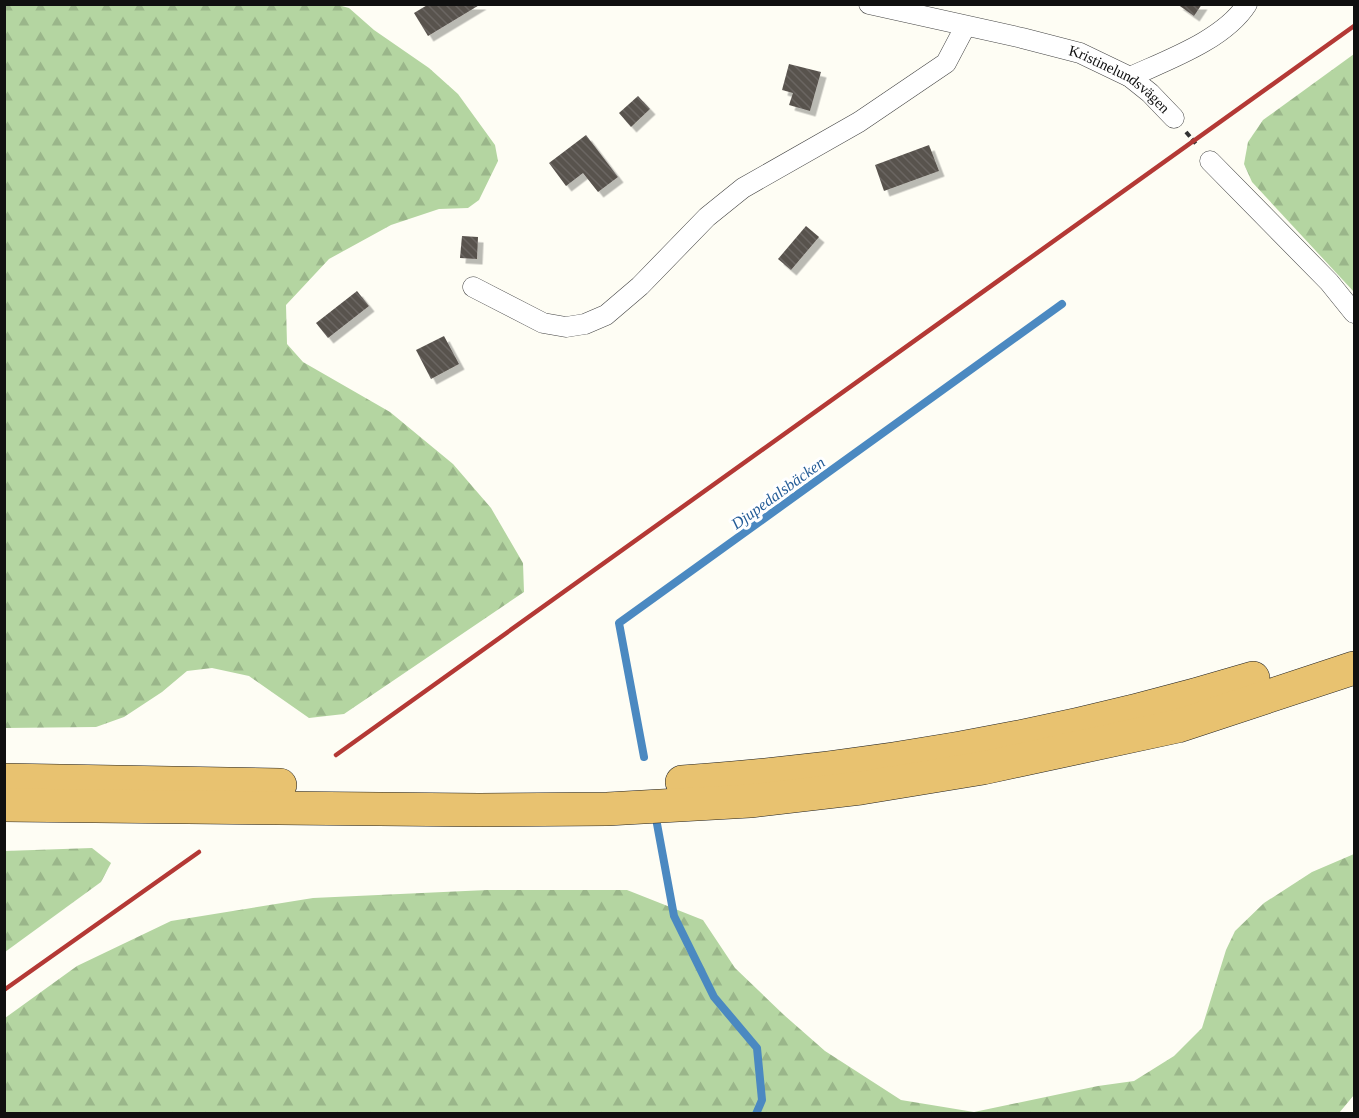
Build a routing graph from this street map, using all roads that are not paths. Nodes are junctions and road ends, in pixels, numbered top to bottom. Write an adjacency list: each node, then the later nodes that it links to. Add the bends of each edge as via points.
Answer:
1 (869, 4): 3 (street, Kristinelundsvägen)
2 (1247, 4): 4 (street, via 1227,27)
3 (965, 27): 4 (street, Kristinelundsvägen, via 1080,53); 7 (street, via 946,63 859,122 743,188 707,217 606,315 566,327 543,323)
4 (1130, 77): 5 (street, Kristinelundsvägen)
5 (1174, 118)
6 (1210, 161): 8 (street, via 1329,282)
7 (473, 287)
8 (1354, 313)
9 (1354, 644): 11 (highway, via 1173,702 976,746 747,777 601,787 474,789)
10 (1354, 668): 12 (highway, via 1178,726 983,768 750,801 479,810)
11 (4, 780)
12 (4, 805)

